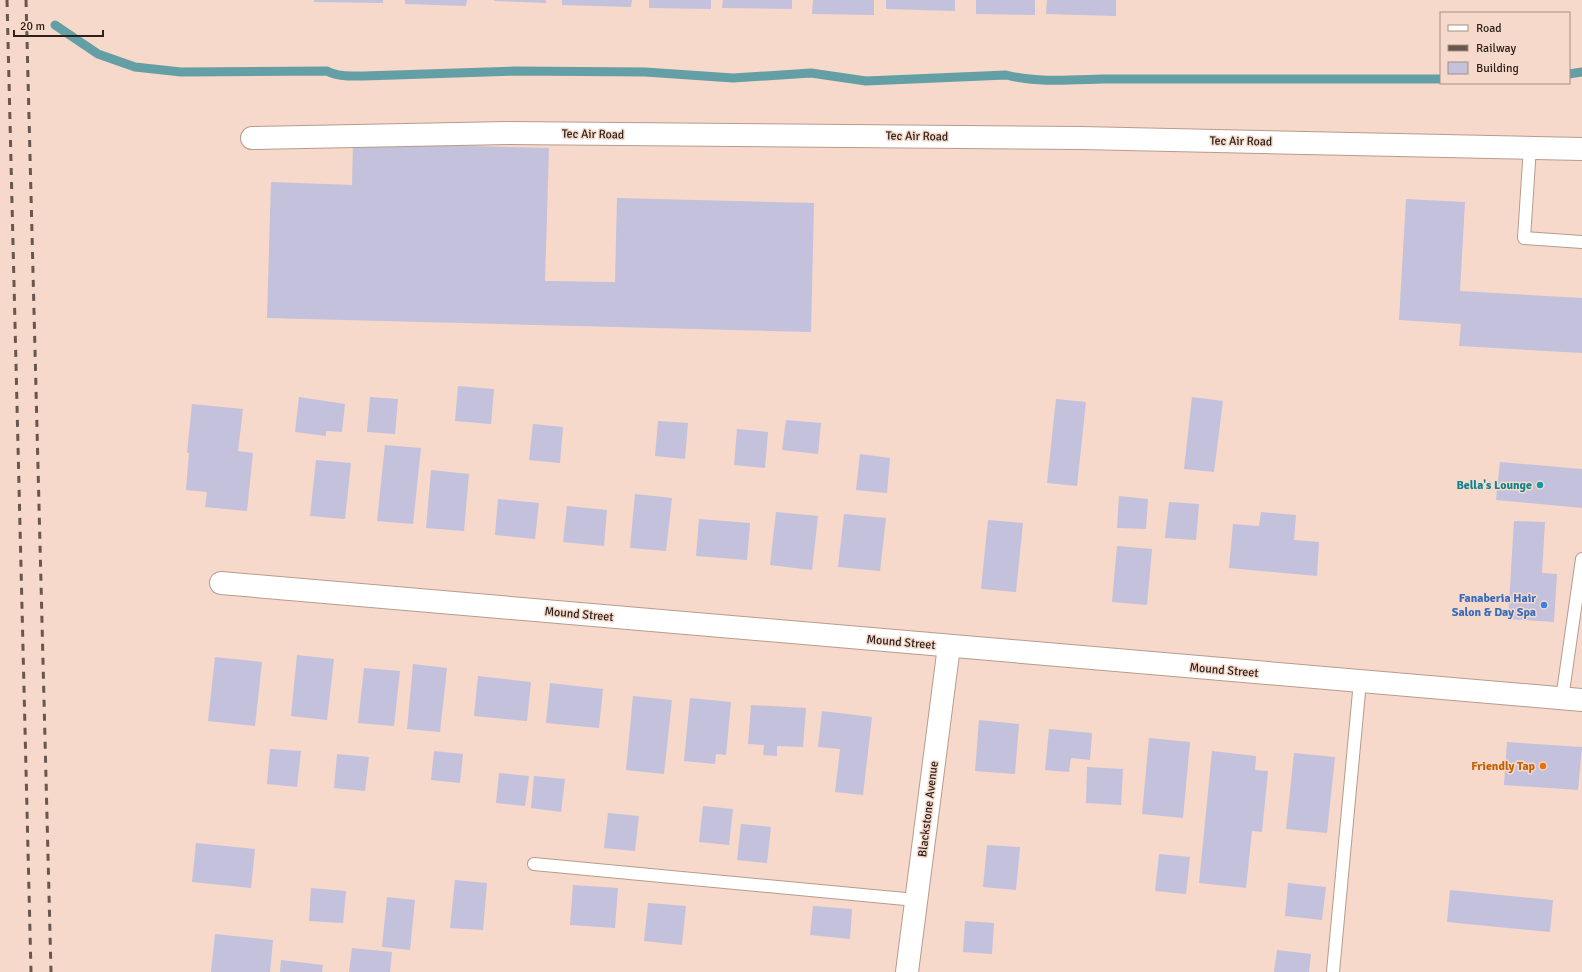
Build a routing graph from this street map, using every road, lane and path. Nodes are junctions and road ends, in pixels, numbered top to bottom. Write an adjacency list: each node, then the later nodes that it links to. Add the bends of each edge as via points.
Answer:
1 (252, 138): 2 (street, Tec Air Road, via 508,133 1080,138)
2 (1530, 147): 3 (street, Tec Air Road); 4 (lane, via 1524,238)
3 (1582, 149)
4 (1582, 242)
5 (1582, 559): 9 (lane)
6 (221, 583): 7 (street, Mound Street)
7 (949, 646): 8 (street, Mound Street); 11 (street, Blackstone Avenue)
8 (1360, 681): 9 (street, Mound Street); 13 (lane)
9 (1572, 699)
10 (534, 864): 11 (lane)
11 (916, 900): 12 (street, Blackstone Avenue)
12 (907, 972)
13 (1333, 972)

